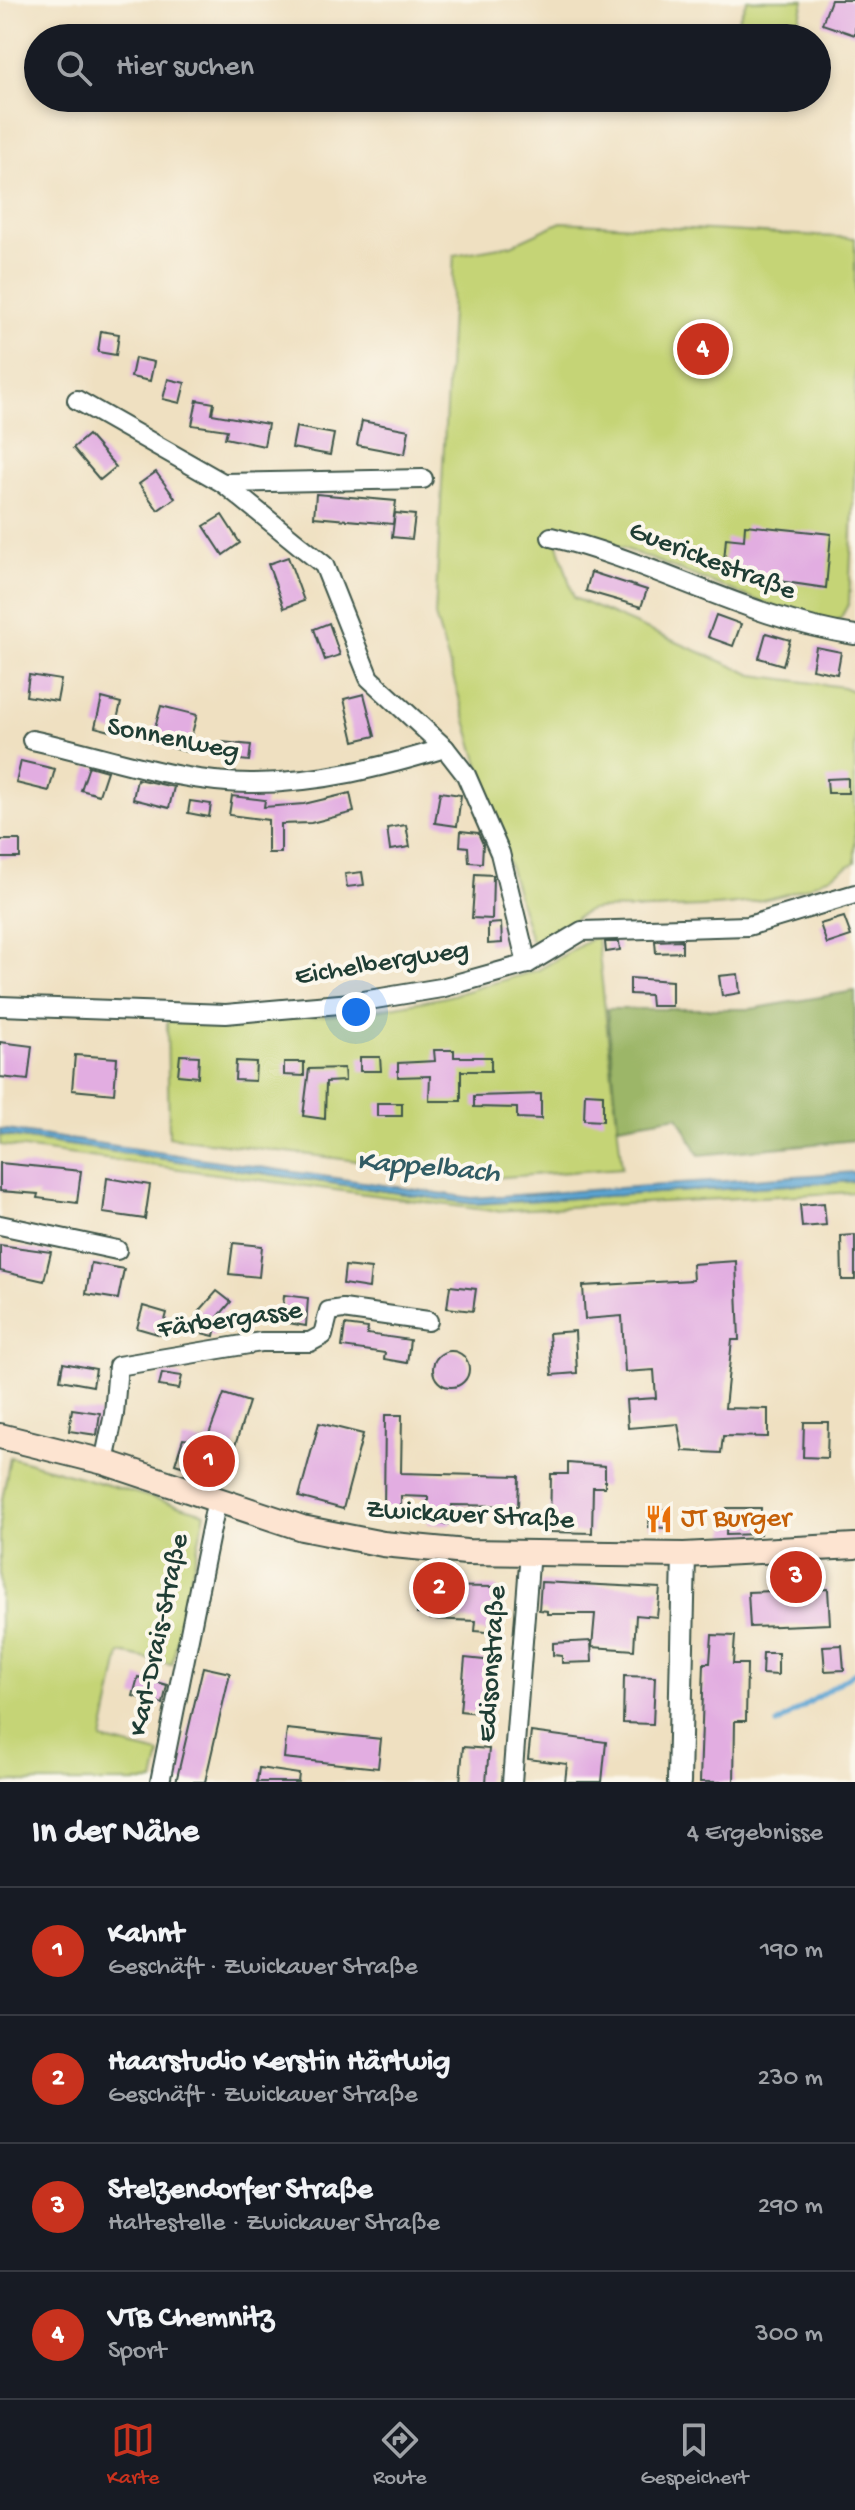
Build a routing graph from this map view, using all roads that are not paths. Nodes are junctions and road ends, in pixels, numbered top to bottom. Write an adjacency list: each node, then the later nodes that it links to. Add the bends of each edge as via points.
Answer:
1 (77, 400): 3 (street)
2 (423, 479): 3 (street)
3 (223, 483): 7 (street, via 324,565 369,678)
4 (551, 537): 5 (street, Guerickestraße, via 651,567 727,602 806,628)
5 (855, 635)
6 (32, 740): 7 (street, Sonnenweg, via 196,778 253,783 383,767)
7 (445, 748): 9 (street, via 466,775 500,853)
8 (855, 894): 9 (street, Eichelbergweg, via 748,926 582,931)
9 (527, 964): 10 (street, Eichelbergweg, via 441,988 351,1003 226,1014)
10 (0, 1006)
11 (0, 1225): 12 (street)
12 (117, 1250)
13 (428, 1321): 15 (street, Färbergasse, via 329,1311 323,1335 310,1342 261,1342 118,1366)
14 (0, 1436): 15 (main road, Zwickauer Straße)
15 (104, 1462): 16 (main road, Zwickauer Straße)
16 (217, 1499): 18 (main road, Zwickauer Straße, via 341,1538 466,1552); 20 (street, Karl-Drais-Straße)
17 (855, 1546): 19 (main road, Zwickauer Straße)
18 (530, 1551): 19 (main road, Zwickauer Straße); 21 (street, Edisonstraße)
19 (684, 1555): 22 (street)
20 (160, 1782)
21 (512, 1782)
22 (679, 1782)

